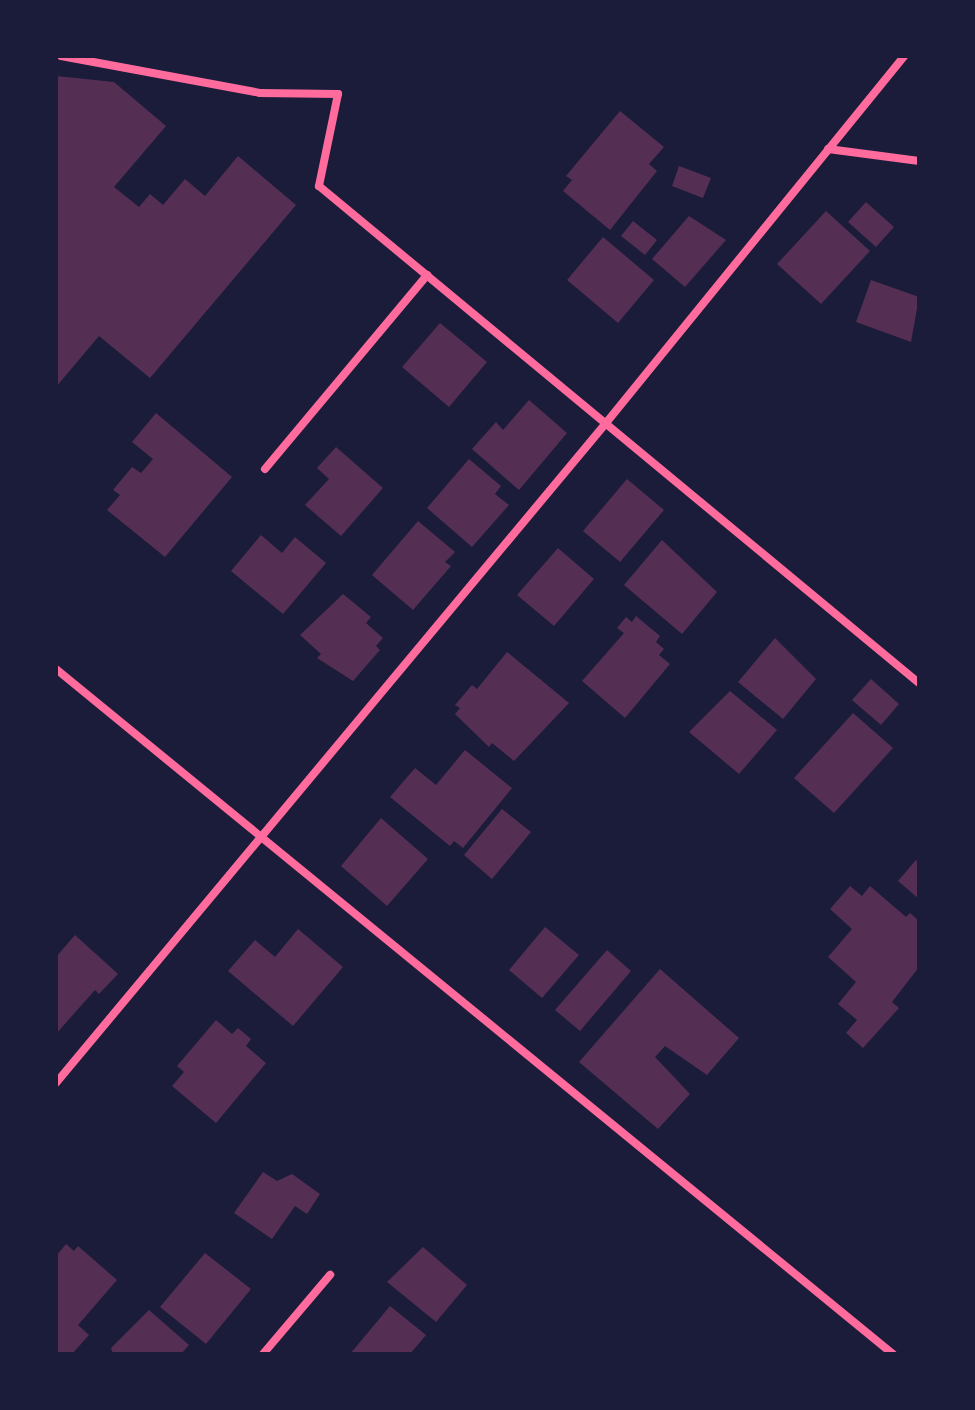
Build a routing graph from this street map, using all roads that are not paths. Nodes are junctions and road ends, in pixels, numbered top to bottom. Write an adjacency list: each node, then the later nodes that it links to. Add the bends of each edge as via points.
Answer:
1 (61, 56): 5 (street, via 260,93 338,94 319,186)
2 (904, 56): 3 (street)
3 (828, 149): 4 (street); 6 (street)
4 (919, 161)
5 (427, 275): 6 (street); 7 (street)
6 (606, 423): 9 (street); 10 (street)
7 (265, 469)
8 (56, 669): 10 (street)
9 (919, 683)
10 (260, 837): 11 (street); 14 (street)
11 (56, 1083)
12 (330, 1275): 13 (street)
13 (263, 1354)
14 (893, 1354)

